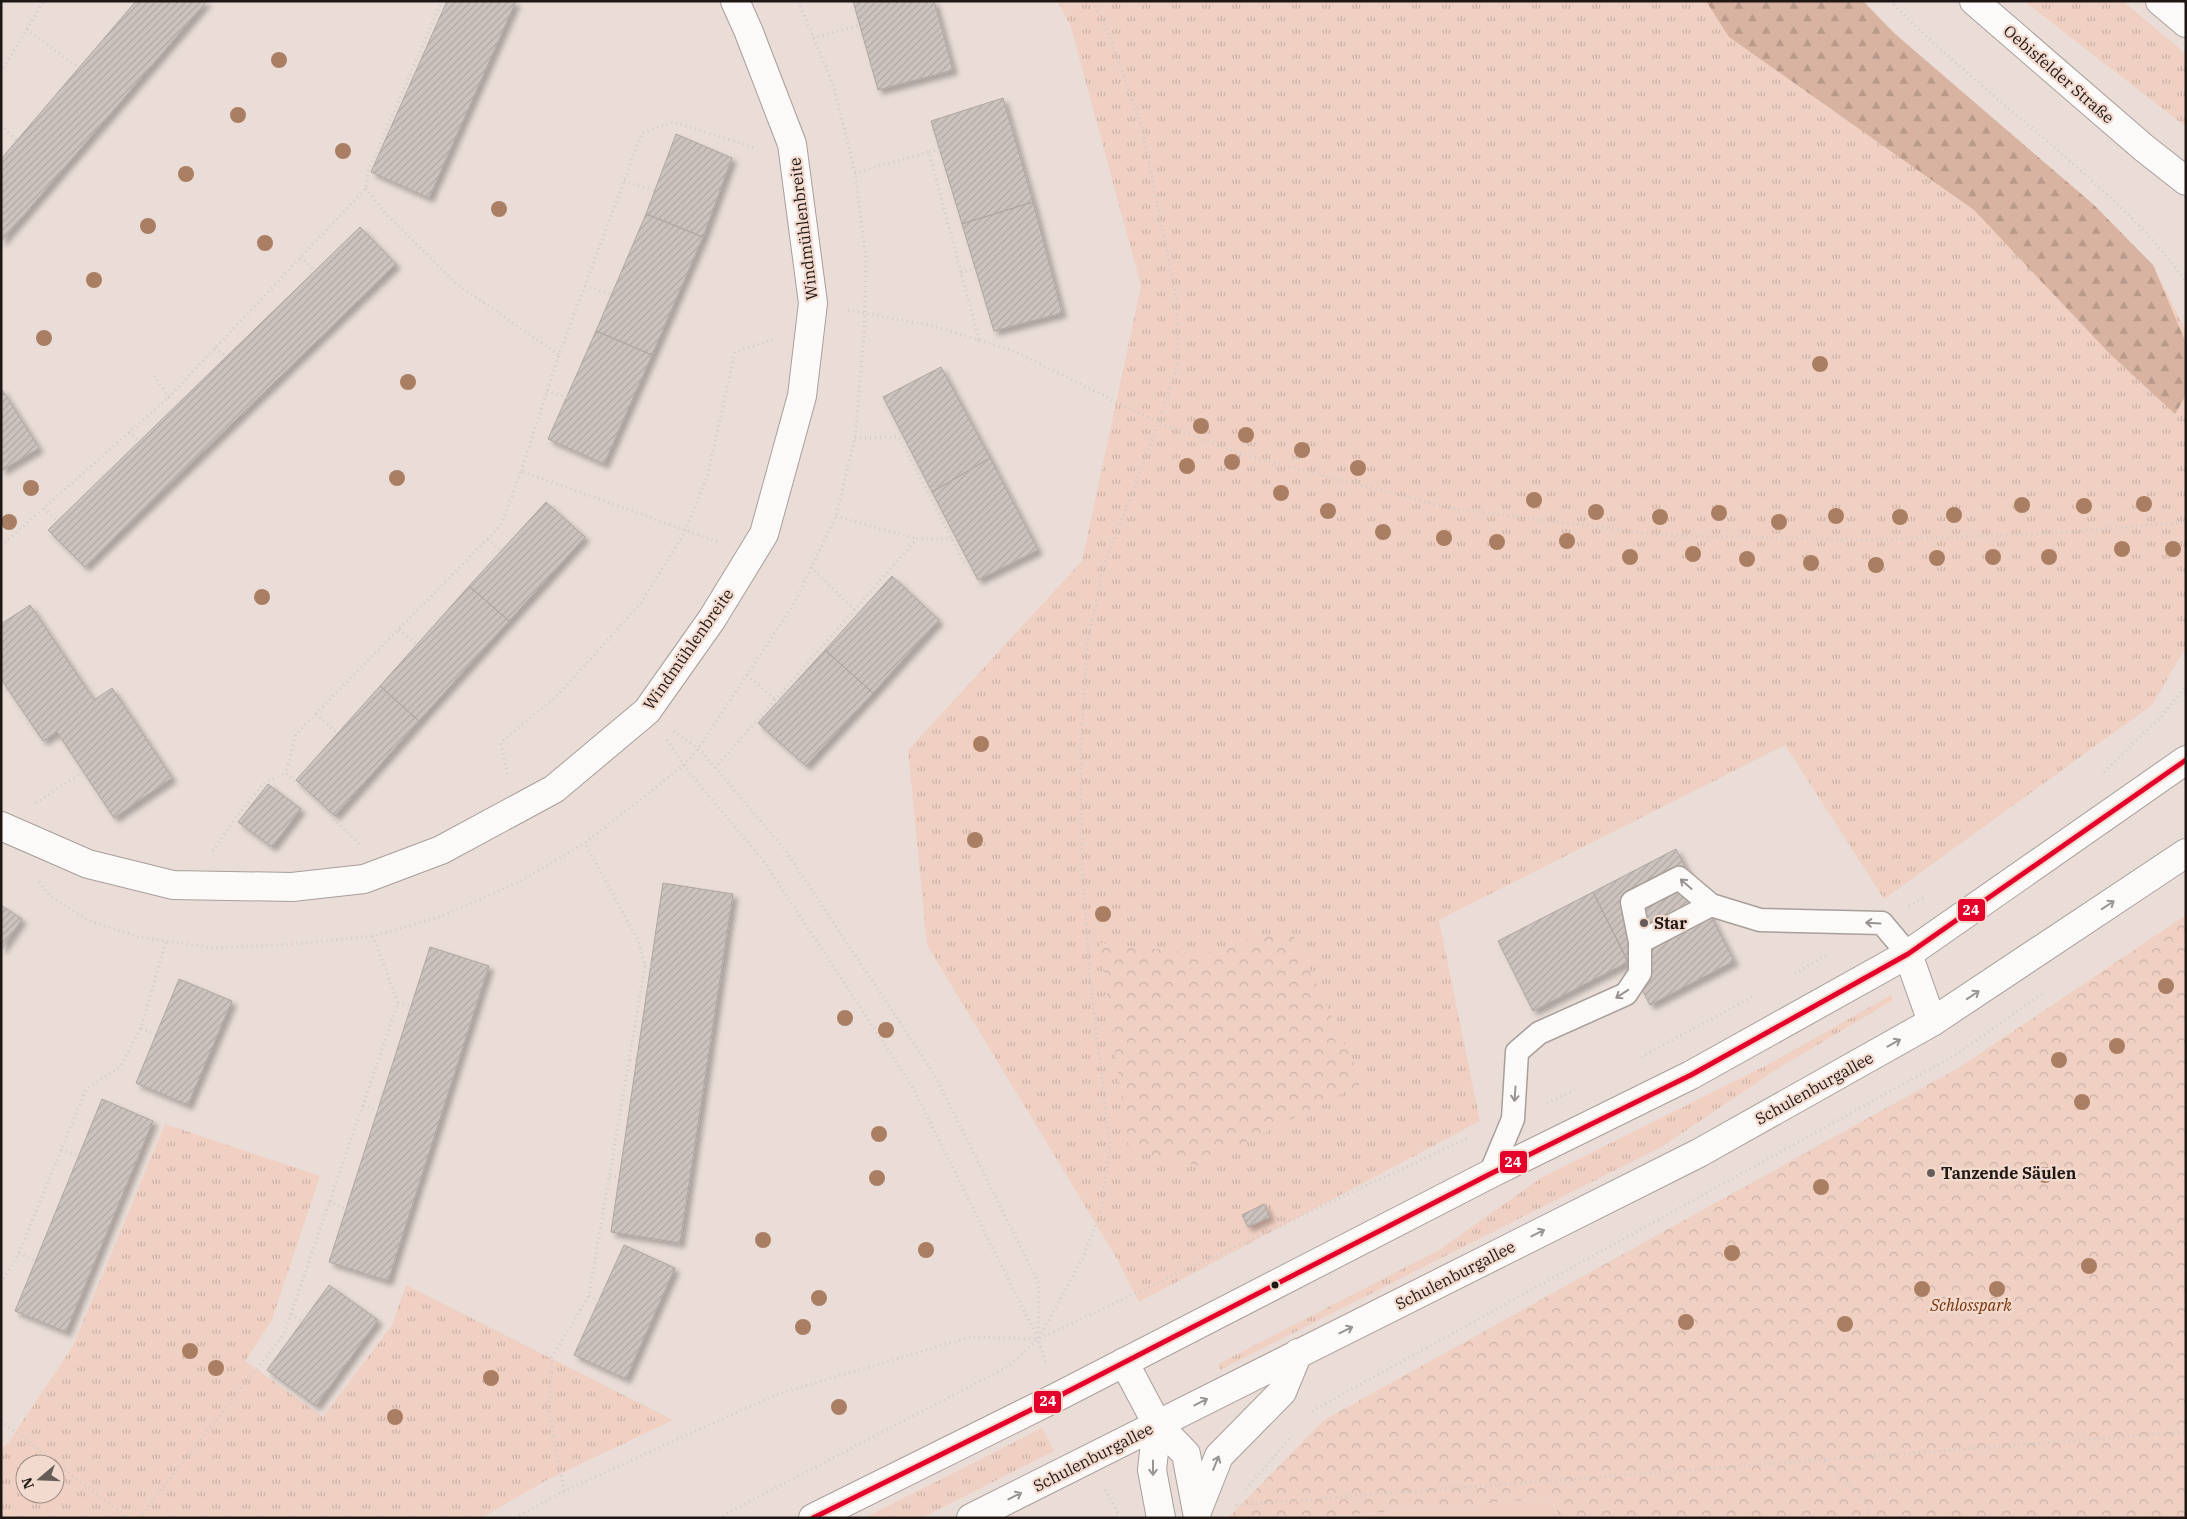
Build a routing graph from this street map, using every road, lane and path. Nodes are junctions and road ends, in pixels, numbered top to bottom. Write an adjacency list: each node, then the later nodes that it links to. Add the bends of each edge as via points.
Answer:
1 (44, 1): 13 (path)
2 (442, 1): 9 (path)
3 (735, 1): 36 (street, Windmühlenbreite, via 792,144)
4 (798, 1): 14 (path)
5 (1093, 1): 47 (path, via 1106,27 1142,127 1177,301 1178,362)
6 (1890, 1): 33 (path, via 1921,32 2099,186 2169,258)
7 (1974, 1): 20 (street, Oebisfelder Straße)
8 (2160, 1): 11 (street)
9 (436, 16): 10 (path); 26 (path, via 369,169)
10 (440, 18)
11 (2186, 23)
12 (860, 25): 14 (path)
13 (27, 28): 15 (path); 16 (path)
14 (813, 38): 23 (path, via 833,84)
15 (79, 68)
16 (1, 72)
17 (1, 125): 19 (path)
18 (756, 140): 24 (path, via 759,149 672,122 642,133)
19 (17, 141)
20 (2144, 148): 25 (street); 28 (street)
21 (940, 149): 22 (path)
22 (929, 152): 23 (path); 32 (path)
23 (854, 173): 37 (path, via 866,259)
24 (624, 181): 27 (path); 34 (path)
25 (2186, 181)
26 (366, 188): 29 (path); 41 (path, via 386,214 457,284)
27 (655, 191)
28 (2186, 197)
29 (301, 257): 31 (path); 40 (path)
30 (975, 268): 32 (path)
31 (315, 271)
32 (961, 273): 39 (path)
33 (2186, 282)
34 (585, 286): 35 (path); 41 (path)
35 (612, 294)
36 (813, 303): 37 (path); 64 (street, Windmühlenbreite, via 802,396 764,534)
37 (864, 313): 39 (path, via 933,326); 49 (path)
38 (777, 338): 58 (path, via 735,352 708,474)
39 (979, 340): 47 (path, via 1014,351)
40 (215, 348): 42 (path); 45 (path)
41 (559, 355): 44 (path)
42 (227, 357)
43 (154, 376): 45 (path)
44 (547, 391): 46 (path); 53 (path)
45 (169, 397): 48 (path)
46 (567, 397)
47 (1159, 423): 57 (path, via 1245,454 1449,508 1660,535 1870,540 2055,533); 131 (path, via 1104,565 1087,646 1081,746 1082,862 1090,978 1110,1146 1108,1164 1101,1210 1083,1257)
48 (129, 432): 50 (path); 54 (path)
49 (855, 438): 52 (path, via 899,438); 55 (path)
50 (140, 441)
51 (907, 444): 52 (path)
52 (903, 446): 59 (path)
53 (520, 472): 58 (path); 60 (path, via 501,525)
54 (44, 508): 56 (path); 62 (path)
55 (836, 516): 61 (path); 66 (path)
56 (58, 522)
57 (2186, 522)
58 (685, 532): 64 (path); 85 (path, via 640,604 558,695 501,742)
59 (953, 538): 61 (path); 65 (path)
60 (488, 539): 63 (path); 68 (path)
61 (917, 539): 67 (path)
62 (1, 546)
63 (501, 551)
64 (752, 553): 75 (street, Windmühlenbreite, via 712,619)
65 (964, 563)
66 (811, 567): 67 (path); 70 (path, via 795,602)
67 (856, 612): 74 (path)
68 (399, 630): 69 (path); 76 (path)
69 (417, 645)
70 (747, 675): 74 (path); 78 (path)
71 (2186, 686): 84 (path, via 2161,717)
72 (8, 690): 73 (path)
73 (1, 692)
74 (777, 701): 81 (path)
75 (647, 710): 78 (path); 80 (path); 87 (street, Windmühlenbreite, via 554,789 441,850 364,879 292,887 174,885 88,864)
76 (316, 714): 77 (path); 83 (path, via 296,734)
77 (338, 734)
78 (698, 749): 80 (path); 81 (path)
79 (2186, 760): 100 (street)
80 (684, 765): 88 (path); 131 (path, via 765,863 912,1086)
81 (715, 768): 131 (path, via 786,850 933,1072 1039,1284)
82 (83, 772): 86 (path)
83 (286, 774): 89 (path); 91 (path, via 265,782)
84 (2100, 775)
85 (508, 779)
86 (29, 808)
87 (1, 826)
88 (585, 843): 96 (path, via 502,890 442,916); 101 (path, via 639,942)
89 (361, 846)
90 (2186, 853): 107 (street, Schulenburgallee, one-way to 90)
91 (211, 854)
92 (34, 876): 97 (path, via 50,896 89,921 138,937)
93 (1929, 894): 95 (path)
94 (1711, 906): 95 (lane, one-way to 94, via 1760,920); 98 (lane); 98 (lane, one-way to 98, via 1679,878 1632,902)
95 (1882, 922): 100 (lane)
96 (374, 936): 97 (path, via 214,948); 105 (path)
97 (166, 941): 108 (path)
98 (1640, 942): 116 (lane, one-way to 116, via 1640,973 1626,994 1539,1033 1517,1052)
99 (1831, 952): 103 (path)
100 (1908, 954): 107 (street); 119 (street, via 1691,1076)
101 (645, 966): 102 (path); 110 (path)
102 (651, 967)
103 (1789, 977)
104 (1755, 996): 112 (path)
105 (398, 1003): 106 (path); 114 (path)
106 (411, 1006)
107 (1932, 1022): 132 (street, Schulenburgallee, one-way to 107, via 1699,1153)
108 (142, 1028): 109 (path); 117 (path, via 120,1067 86,1089)
109 (156, 1035)
110 (630, 1060): 111 (path); 120 (path)
111 (636, 1060)
112 (1635, 1061)
113 (1583, 1086): 116 (path)
114 (363, 1106): 115 (path); 122 (path)
115 (378, 1110)
116 (1513, 1119): 119 (lane); 131 (path, via 1450,1145)
117 (61, 1150): 118 (path); 124 (path)
118 (79, 1156)
119 (1490, 1174): 133 (street)
120 (610, 1176): 121 (path); 127 (path)
121 (618, 1177)
122 (329, 1202): 123 (path); 129 (path)
123 (346, 1209)
124 (19, 1253): 125 (path); 126 (path)
125 (36, 1261)
126 (1, 1283)
127 (589, 1296): 128 (path); 138 (path, via 552,1357 549,1413)
128 (599, 1302)
129 (291, 1314): 130 (path); 142 (path, via 284,1334)
130 (302, 1322)
131 (1038, 1339): 138 (path, via 970,1337 774,1395); 144 (path, via 1009,1366)
132 (1298, 1353): 135 (street, Schulenburgallee, one-way to 132); 140 (street, one-way to 132, via 1219,1456 1282,1392)
133 (1124, 1362): 135 (street); 145 (street)
134 (1, 1421): 141 (path)
135 (1157, 1424): 140 (street, via 1186,1454); 146 (street, Schulenburgallee, one-way to 135); 147 (street, one-way to 147, via 1152,1470)
136 (2186, 1432): 137 (path)
137 (1825, 1460): 139 (path); 148 (path, via 1867,1502)
138 (564, 1491): 143 (path)
139 (1233, 1505)
140 (1197, 1513)
141 (128, 1518)
142 (139, 1518)
143 (515, 1518)
144 (718, 1518)
145 (813, 1518)
146 (972, 1518)
147 (1161, 1518)
148 (1868, 1518)

